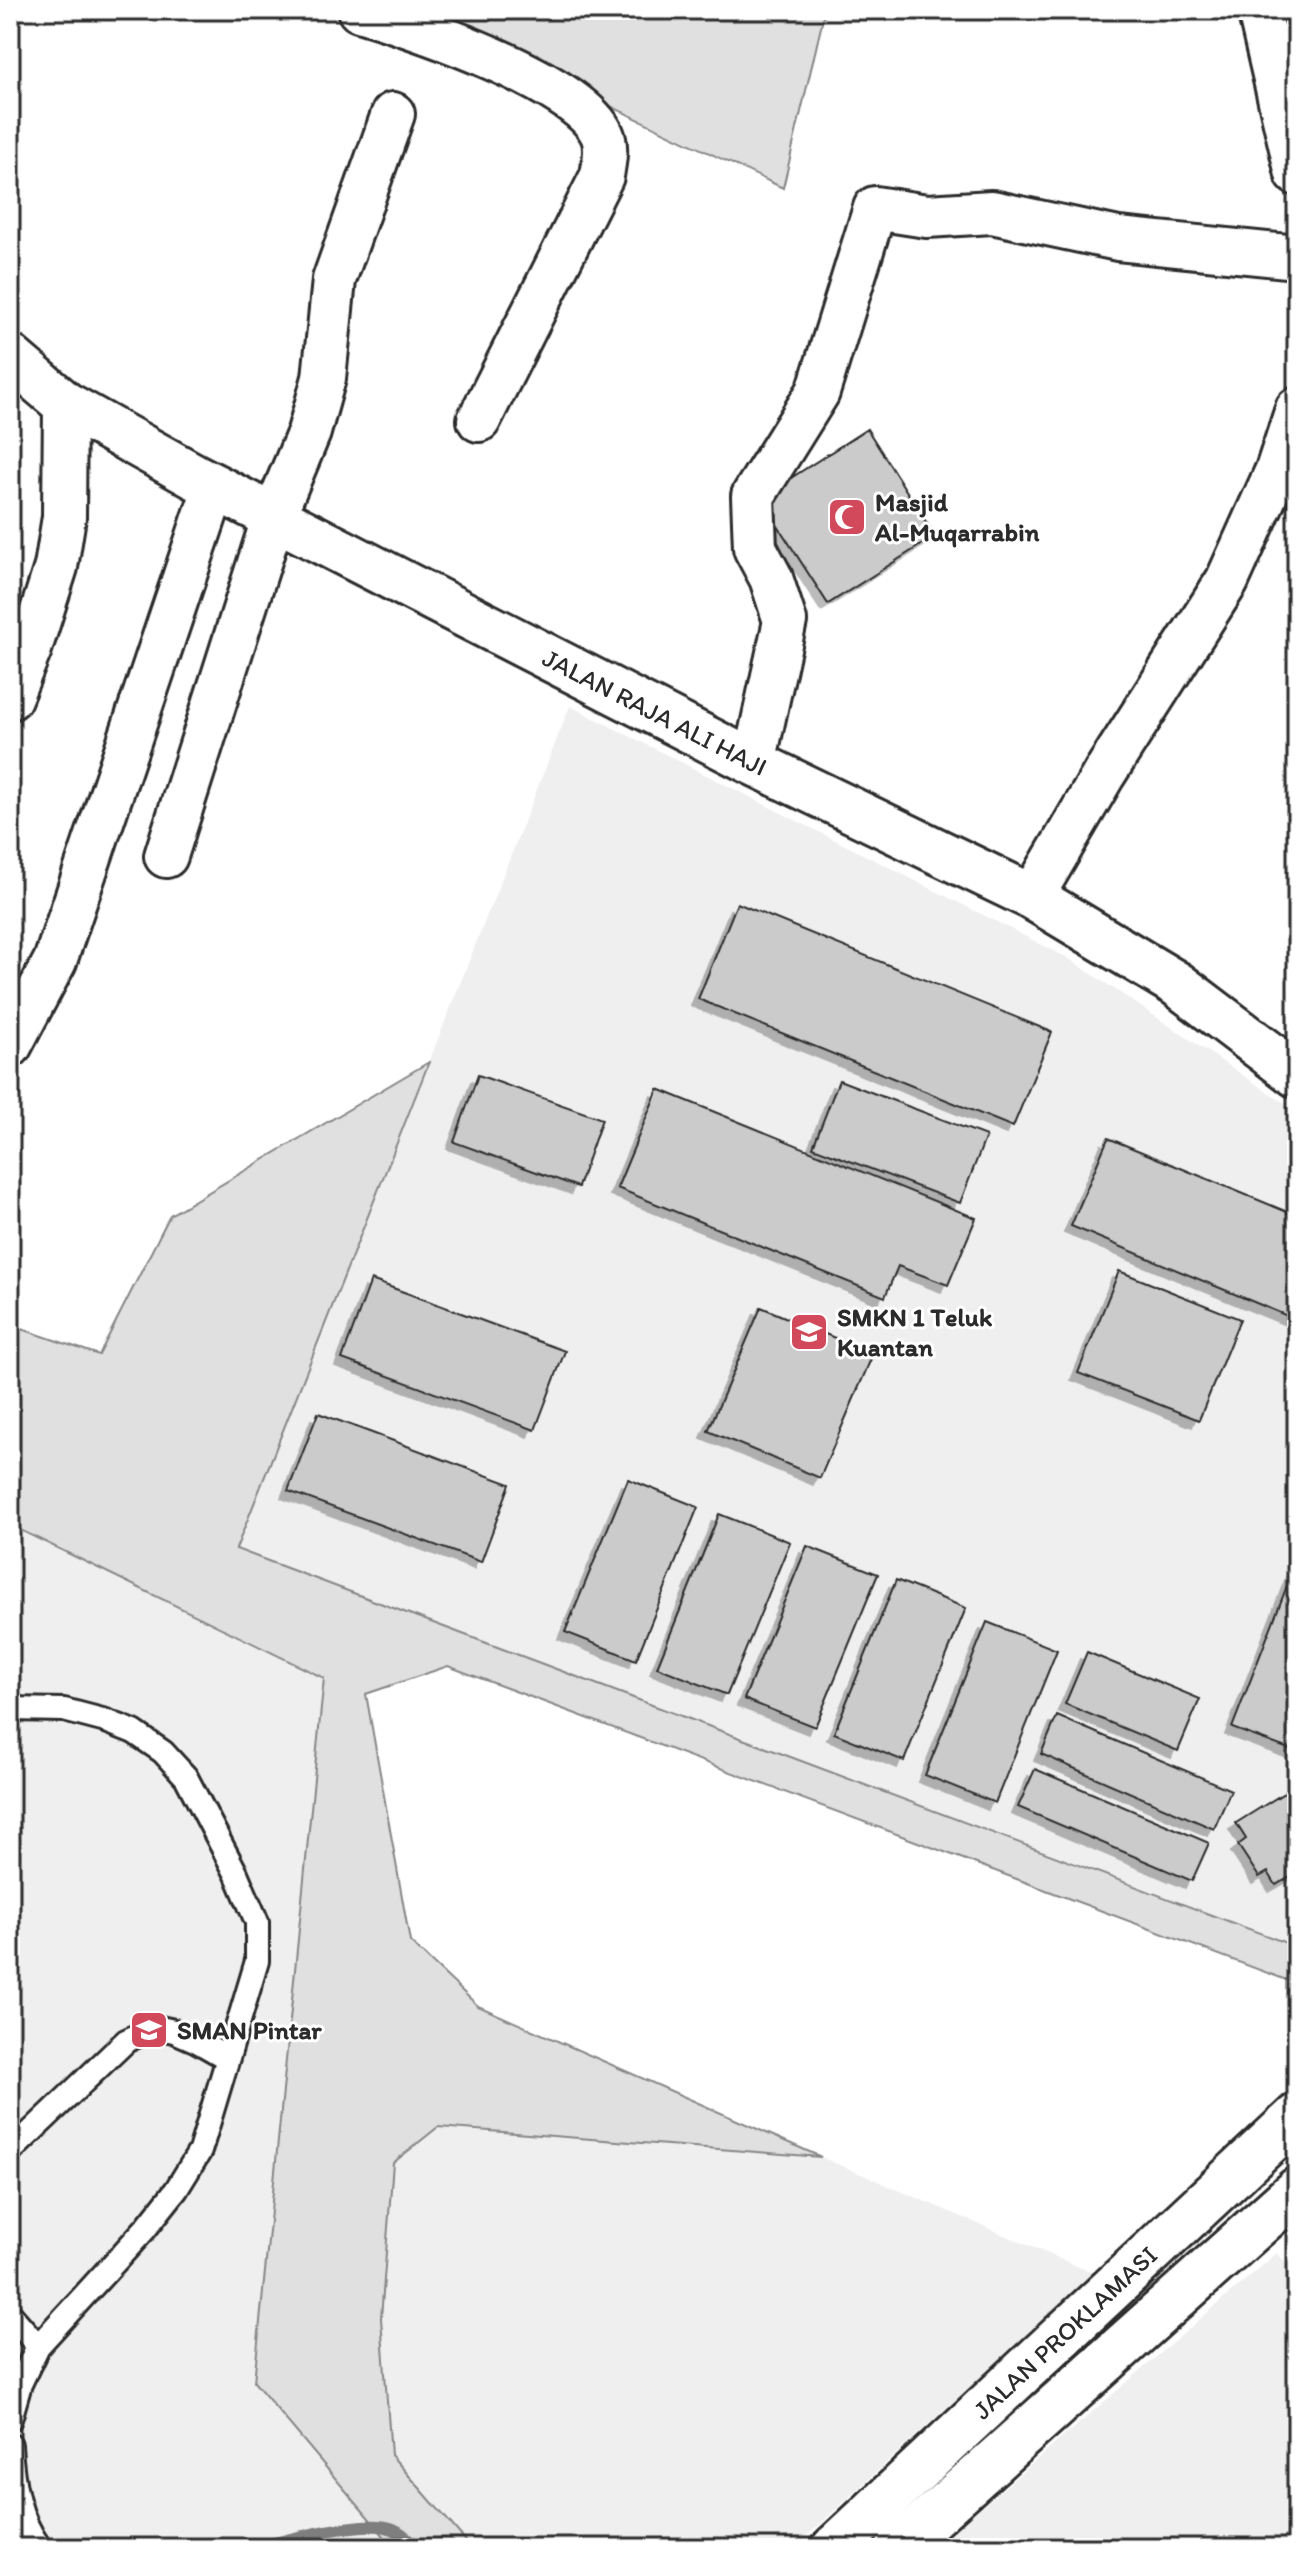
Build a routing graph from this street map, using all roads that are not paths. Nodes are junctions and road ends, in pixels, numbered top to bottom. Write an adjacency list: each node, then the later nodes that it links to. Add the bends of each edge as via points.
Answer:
1 (359, 10): 9 (street, via 468,47 559,92 603,135 602,176)
2 (1259, 10): 4 (street)
3 (393, 114): 11 (street, via 334,280 324,378 309,432)
4 (1297, 174)
5 (1297, 257): 13 (street, via 1118,239 992,212 927,216 875,208 818,392 753,496 755,548 785,621)
6 (10, 357): 7 (main road, JALAN RAJA ALI HAJI)
7 (65, 404): 10 (main road, JALAN RAJA ALI HAJI); 12 (street, via 64,517 56,567)
8 (1297, 409): 15 (street, via 1277,470 1227,581)
9 (479, 420)
10 (215, 486): 11 (main road, JALAN RAJA ALI HAJI); 16 (street, via 55,961)
11 (274, 516): 13 (main road, JALAN RAJA ALI HAJI); 14 (street)
12 (10, 698)
13 (754, 763): 15 (main road, JALAN RAJA ALI HAJI)
14 (166, 856)
15 (1032, 897): 17 (main road, JALAN RAJA ALI HAJI, via 1177,984)
16 (10, 1046)
17 (1297, 1075)
18 (10, 1709): 19 (lane, via 64,1710 106,1721 153,1745 186,1777 257,1922 257,1961)
19 (227, 2058): 21 (lane, via 155,2027 126,2041); 24 (lane, via 200,2151 176,2190)
20 (1297, 2116): 28 (main road, JALAN PROKLAMASI)
21 (10, 2152)
22 (1291, 2207): 29 (main road, JALAN PROKLAMASI)
23 (10, 2314): 24 (lane)
24 (38, 2346): 25 (lane)
25 (10, 2419)
26 (10, 2445): 27 (lane, via 13,2486)
27 (27, 2540)
28 (834, 2548)
29 (897, 2548)

